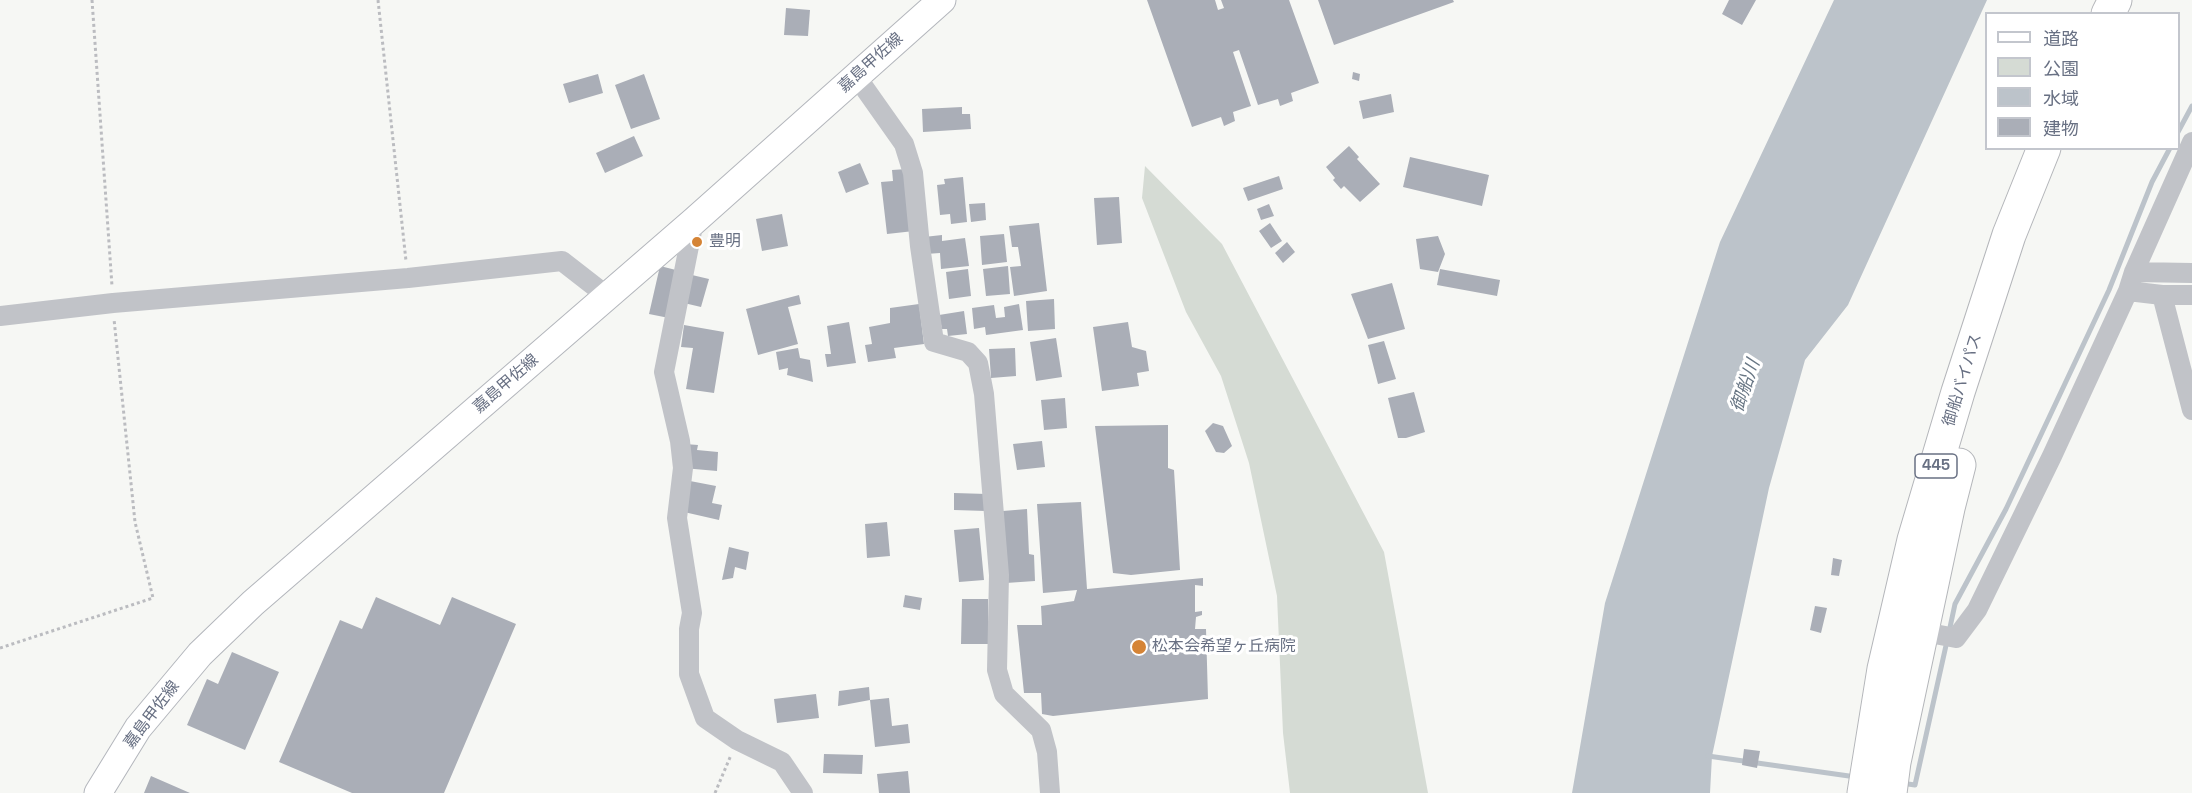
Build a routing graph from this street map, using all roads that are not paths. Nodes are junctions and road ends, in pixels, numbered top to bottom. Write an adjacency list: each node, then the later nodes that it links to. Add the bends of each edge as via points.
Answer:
1 (936, 2): 2 (main road, 嘉島甲佐線)
2 (856, 76): 6 (main road, 嘉島甲佐線); 17 (street, via 904,144 913,173 934,342 968,352 978,363 999,575 997,670 1004,693 1041,730)
3 (2192, 142): 8 (street)
4 (2043, 150): 14 (highway, 御船バイパス / 445, via 2009,235 1914,540)
5 (2066, 150): 14 (highway, 御船バイパス / 445, via 2043,203 1977,396 1948,508)
6 (694, 221): 11 (main road, 嘉島甲佐線); 16 (street, via 664,372 683,468 677,518 692,613 688,629 689,674 705,718 737,740 782,762)
7 (2192, 273): 8 (street)
8 (2131, 281): 9 (street); 14 (street, via 1977,610 1956,638)
9 (2162, 295): 10 (street); 13 (street)
10 (2192, 295)
11 (607, 296): 12 (street, via 561,261); 15 (main road, 嘉島甲佐線, via 253,603 200,654 138,728)
12 (0, 316)
13 (2192, 410)
14 (1908, 629): 18 (highway, 御船バイパス / 445, via 1884,669); 19 (highway, 御船バイパス / 445)
15 (98, 793)
16 (803, 793)
17 (1050, 793)
18 (1864, 793)
19 (1890, 793)

